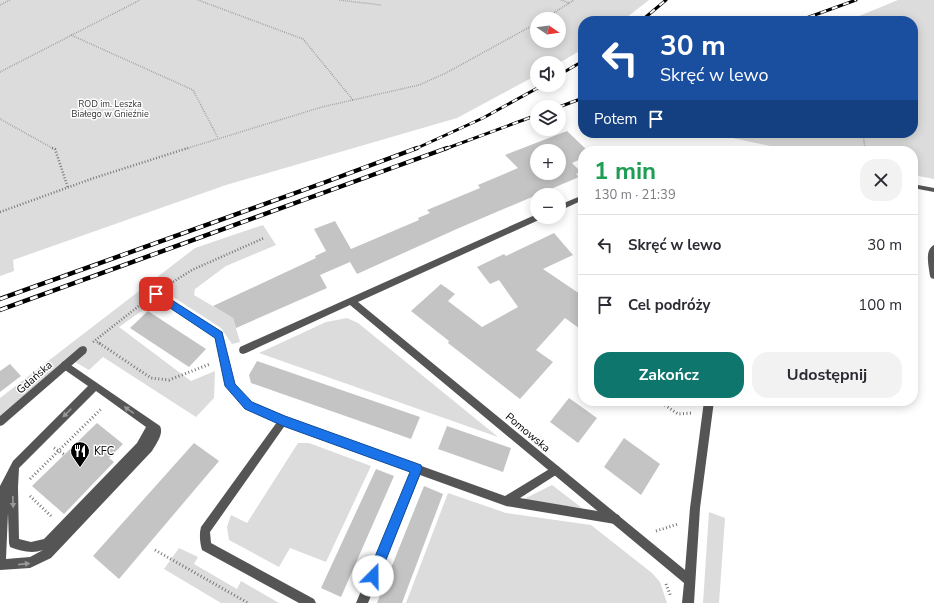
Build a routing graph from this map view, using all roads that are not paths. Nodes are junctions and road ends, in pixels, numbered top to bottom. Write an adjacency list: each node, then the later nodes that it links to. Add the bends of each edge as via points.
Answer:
1 (918, 187): 2 (street)
2 (934, 190)
3 (578, 199): 4 (street)
4 (566, 205)
5 (530, 221): 9 (street)
6 (934, 248): 7 (street, via 931,260)
7 (934, 276)
8 (156, 294): 15 (street, via 219,335 230,386 248,405)
9 (351, 301): 11 (street); 20 (street, Pomowska)
10 (83, 350): 12 (street, Gdańska)
11 (243, 350)
12 (66, 365): 13 (street); 16 (street, Gdańska)
13 (95, 386): 17 (street, one-way to 13); 18 (street, one-way to 18)
14 (708, 406): 23 (street, via 695,508)
15 (283, 420): 19 (street); 24 (street, via 205,531 206,546)
16 (0, 422)
17 (151, 426): 18 (street, one-way to 17, via 13,487 14,543 27,548 37,548 48,543 140,446); 18 (street, one-way to 17, via 5,485 0,565 35,562 47,554 149,448 157,430)
18 (16, 464)
19 (417, 469): 21 (street); 25 (street)
20 (556, 470): 21 (street); 22 (street, Pomowska)
21 (506, 501): 22 (street)
22 (615, 519): 23 (street, Pomowska)
23 (690, 581): 26 (street)
24 (310, 603)
25 (362, 603)
26 (688, 603)

